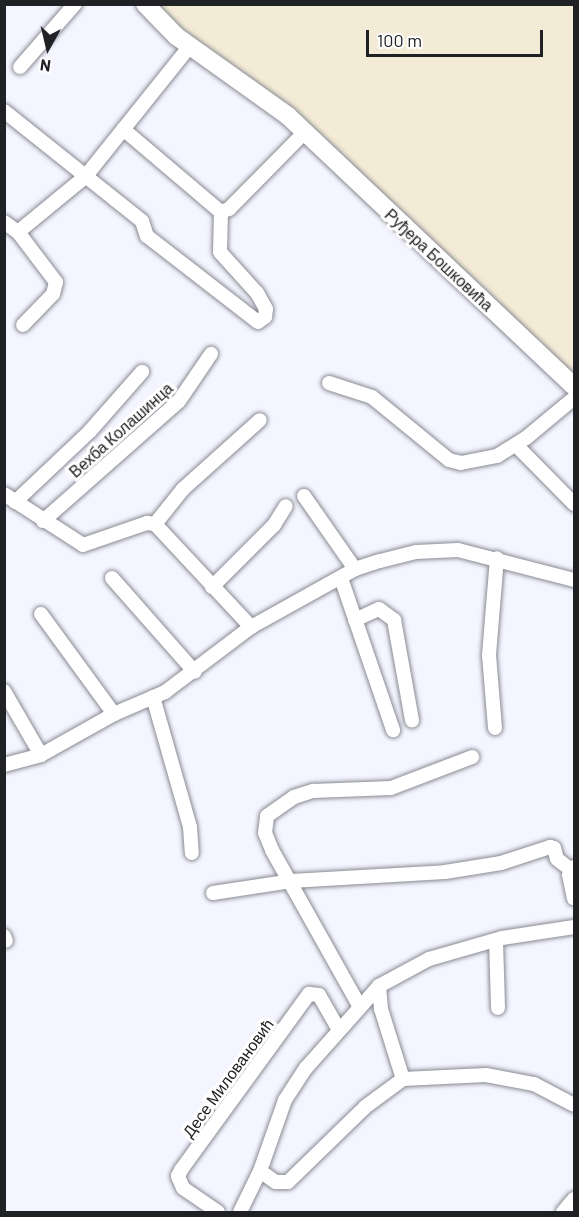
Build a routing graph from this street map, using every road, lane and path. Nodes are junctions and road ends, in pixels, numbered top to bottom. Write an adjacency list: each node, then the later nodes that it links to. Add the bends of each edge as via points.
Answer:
1 (75, 4): 4 (street)
2 (145, 4): 3 (main road, Руђера Бошковића)
3 (190, 46): 6 (street); 7 (main road, Руђера Бошковића, via 256,90)
4 (20, 67)
5 (4, 111): 8 (street)
6 (123, 129): 8 (street); 9 (street)
7 (306, 131): 9 (street); 16 (main road, Руђера Бошковића)
8 (86, 177): 9 (street, via 142,220 147,236 258,321 265,318 266,309 257,293 220,252); 11 (street)
9 (221, 212)
10 (4, 222): 11 (street)
11 (18, 232): 12 (street, via 56,282 53,294)
12 (23, 325)
13 (211, 354): 24 (street, Вехба Колашинца, via 179,400)
14 (142, 372): 21 (street, Вехба Колашинца, via 90,431)
15 (329, 383): 19 (street, via 372,397 454,462 486,460)
16 (574, 386)
17 (574, 398): 19 (street)
18 (260, 420): 25 (street, via 183,489)
19 (516, 445): 22 (street)
20 (304, 496): 27 (street)
21 (10, 498): 24 (street, Вехба Колашинца)
22 (574, 504)
23 (286, 506): 31 (street, via 274,525)
24 (43, 522): 25 (street, Вехба Колашинца, via 83,545 147,523)
25 (155, 525): 31 (street)
26 (497, 558): 27 (street, via 458,550 428,550); 30 (street); 40 (street, via 489,655)
27 (355, 569): 29 (street)
28 (112, 578): 35 (street)
29 (341, 578): 33 (street); 34 (street)
30 (574, 580)
31 (212, 587): 34 (street)
32 (41, 614): 38 (street)
33 (355, 620): 39 (street, via 379,609 394,620); 41 (street)
34 (251, 627): 35 (street)
35 (195, 672): 37 (street)
36 (4, 690): 42 (street)
37 (153, 697): 38 (street); 45 (street, via 190,827)
38 (114, 714): 42 (street)
39 (412, 720)
40 (495, 728)
41 (393, 730)
42 (41, 755): 44 (street)
43 (472, 758): 47 (street, via 391,788 313,791 277,807 267,816 265,833)
44 (4, 765)
45 (192, 853)
46 (573, 869): 47 (street, via 556,859 554,848 550,847 501,863 446,872); 49 (street)
47 (291, 881): 48 (street); 53 (street, via 301,906)
48 (213, 893)
49 (574, 898)
50 (574, 927): 51 (street)
51 (496, 939): 52 (street, via 429,959); 54 (street)
52 (380, 986): 53 (street); 56 (street, via 381,1009)
53 (360, 1007): 55 (street)
54 (498, 1008)
55 (339, 1030): 58 (street, via 285,1100); 60 (street, Десе Миловановић, via 319,995 309,994 181,1170 178,1176 183,1188)
56 (403, 1079): 57 (street, via 486,1075 534,1084); 58 (street, via 365,1107 288,1182 276,1182)
57 (574, 1104)
58 (260, 1171): 61 (street)
59 (574, 1199): 62 (street)
60 (218, 1212)
61 (240, 1212)
62 (563, 1212)

